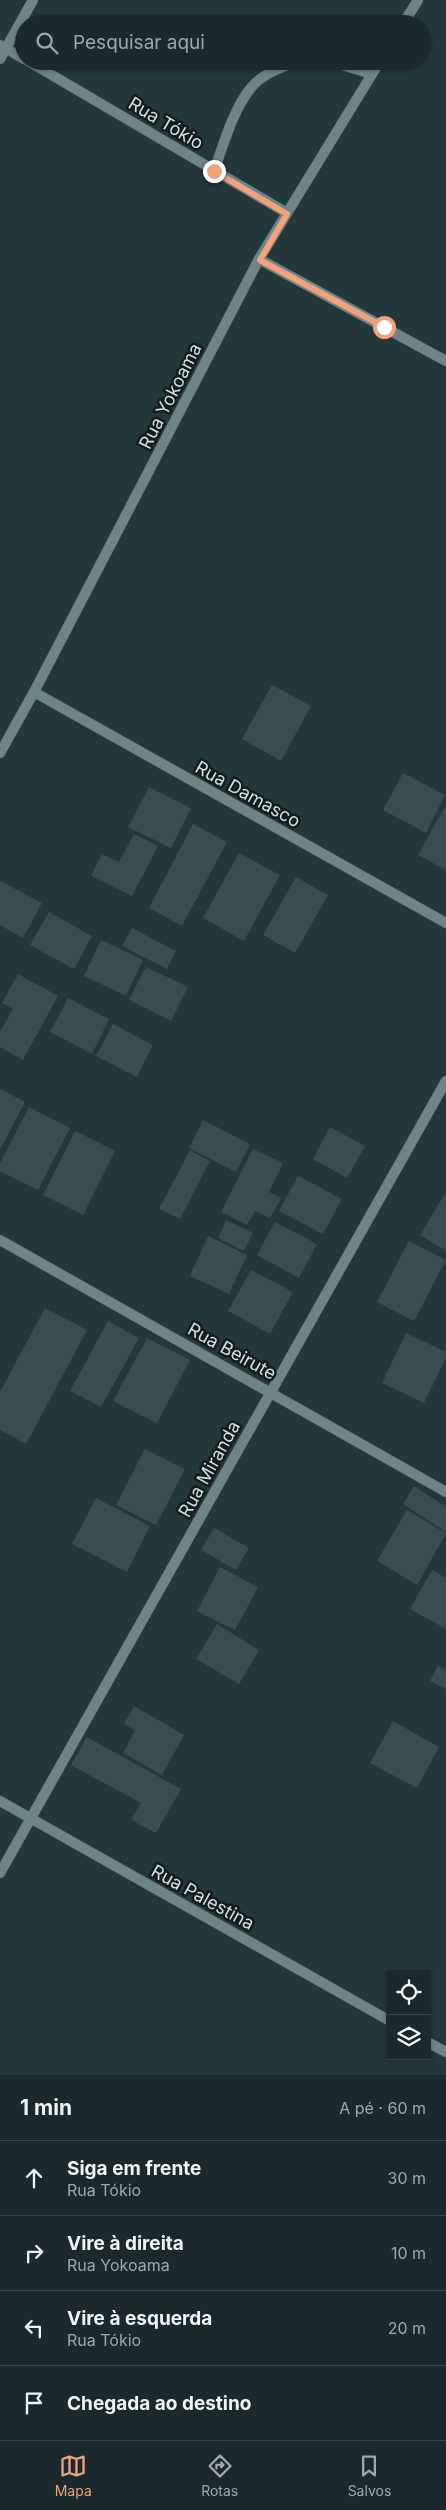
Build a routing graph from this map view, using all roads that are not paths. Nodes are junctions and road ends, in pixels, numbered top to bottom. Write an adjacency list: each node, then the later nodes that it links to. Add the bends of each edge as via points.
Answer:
1 (33, 0): 3 (street)
2 (418, 0): 4 (street)
3 (23, 15)
4 (409, 15)
5 (15, 28): 6 (street)
6 (3, 47): 7 (street); 8 (street)
7 (15, 54)
8 (0, 59)
9 (43, 70): 14 (street, Rua Tókio)
10 (276, 70): 14 (street, via 250,88 232,122)
11 (359, 70): 13 (street)
12 (374, 70): 13 (street, Rua Yokoama)
13 (372, 74): 15 (street, Rua Yokoama)
14 (214, 171): 15 (street, Rua Tókio)
15 (287, 214): 16 (street, Rua Yokoama)
16 (260, 260): 17 (street); 18 (street, Rua Yokoama)
17 (446, 361)
18 (34, 692): 19 (street, Rua Yokoama); 20 (street, Rua Damasco)
19 (0, 753)
20 (446, 923)
21 (446, 1082): 23 (street, Rua Miranda)
22 (0, 1240): 23 (street, Rua Beirute)
23 (271, 1392): 24 (street, Rua Beirute); 26 (street, Rua Miranda)
24 (446, 1492)
25 (0, 1801): 26 (street, Rua Palestina)
26 (30, 1819): 27 (street, Rua Miranda); 28 (street, Rua Palestina)
27 (0, 1873)
28 (386, 2019)
29 (431, 2044): 30 (street)
30 (446, 2052)

